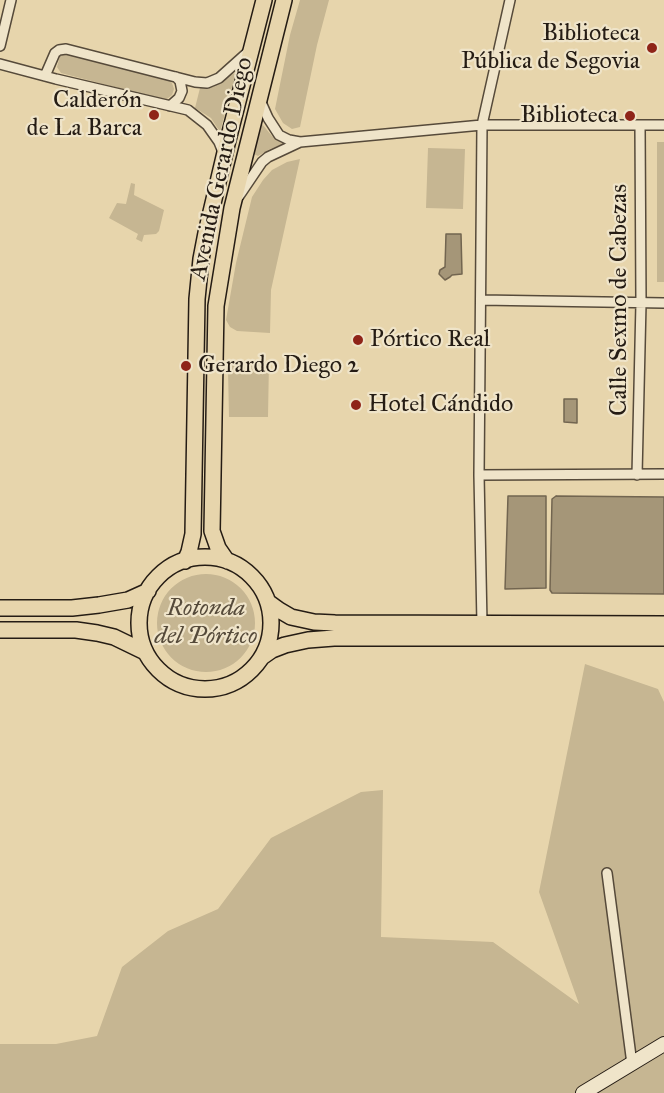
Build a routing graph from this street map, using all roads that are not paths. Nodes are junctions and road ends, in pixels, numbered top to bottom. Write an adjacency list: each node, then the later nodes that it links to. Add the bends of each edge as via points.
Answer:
1 (11, 0): 5 (street)
2 (264, 0): 6 (main road, Avenida Gerardo Diego)
3 (284, 0): 10 (main road, Avenida Gerardo Diego)
4 (510, 0): 12 (street)
5 (0, 46)
6 (251, 50): 9 (street, via 213,81); 16 (main road, Avenida Gerardo Diego)
7 (0, 64): 8 (street)
8 (45, 75): 9 (street, via 55,53 66,49); 11 (street)
9 (176, 77): 11 (street, via 182,91)
10 (258, 98): 15 (street, via 279,135); 17 (main road, Avenida Gerardo Diego)
11 (170, 106): 16 (street, via 188,110 207,125)
12 (482, 125): 13 (street); 15 (street); 18 (street)
13 (640, 125): 14 (street); 19 (street, Calle Sexmo de Cabezas)
14 (664, 125)
15 (300, 142): 17 (street, via 262,162)
16 (225, 158): 24 (main road, Avenida Gerardo Diego, via 206,233 197,299 193,534)
17 (232, 208): 25 (main road, Avenida Gerardo Diego, via 216,306 212,498 212,531)
18 (481, 300): 19 (street); 22 (street)
19 (641, 303): 20 (street); 23 (street, Calle Sexmo de Cabezas)
20 (664, 303)
21 (664, 474): 23 (street)
22 (479, 475): 23 (street); 29 (street)
23 (637, 475)
24 (185, 561): 25 (main road); 26 (main road, via 164,572)
25 (227, 561): 27 (main road, via 252,577)
26 (148, 591): 28 (main road, via 128,600 99,605); 33 (main road, via 139,621)
27 (267, 602): 29 (main road, via 291,617 314,622); 34 (main road, via 271,630)
28 (0, 608)
29 (482, 624): 30 (main road)
30 (664, 624)
31 (0, 630): 33 (main road, via 97,633)
32 (664, 638): 34 (main road, via 334,638 285,645)
33 (145, 652): 34 (main road, via 174,682 202,689 230,685)
34 (262, 657)
35 (607, 873): 37 (street)
36 (664, 1044): 37 (street)
37 (632, 1064): 38 (street)
38 (583, 1093)

